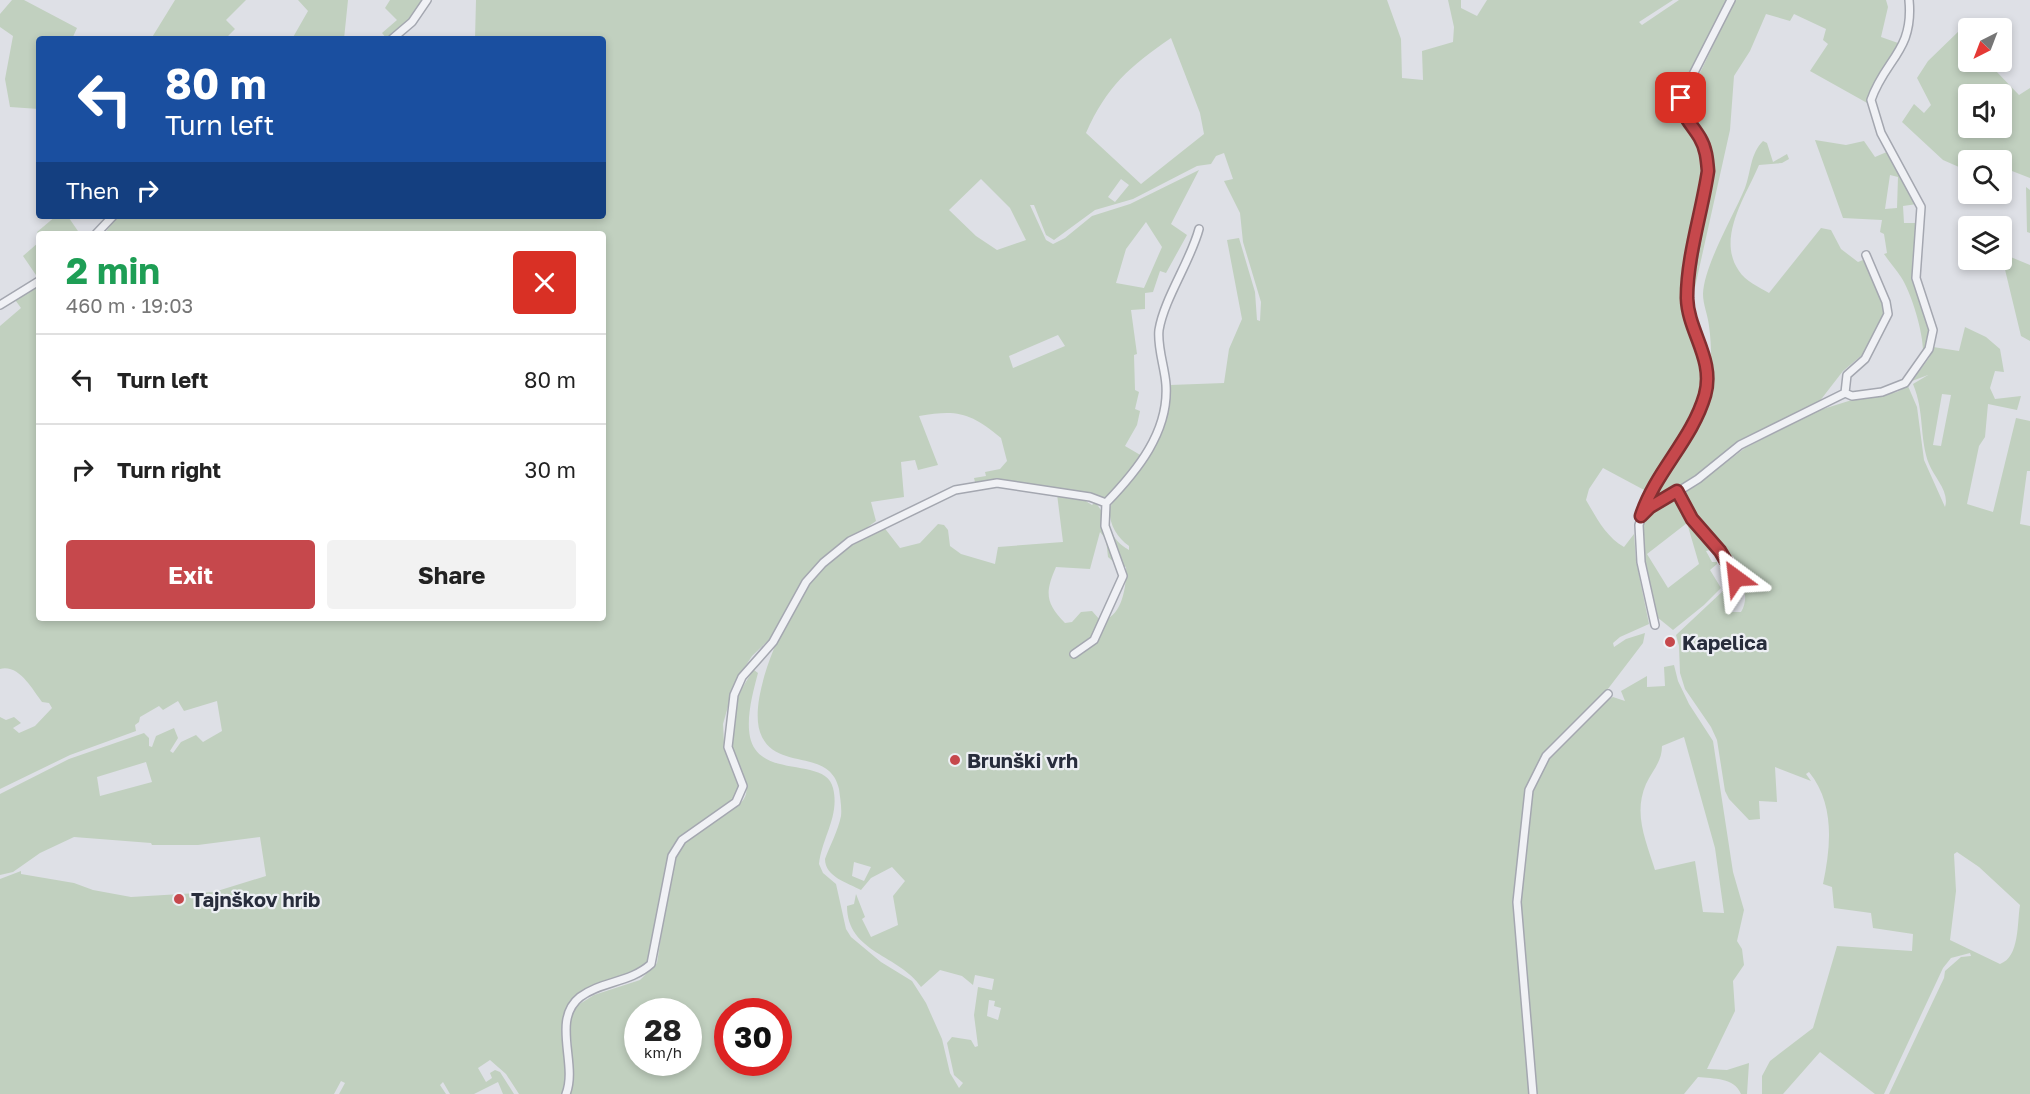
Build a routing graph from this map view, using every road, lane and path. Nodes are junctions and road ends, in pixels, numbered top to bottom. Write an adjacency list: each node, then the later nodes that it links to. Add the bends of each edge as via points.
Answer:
1 (427, 0): 4 (street, via 412,22)
2 (1731, 0): 14 (street, via 1681,98 1683,114 1699,137 1708,171 1687,295 1691,320 1705,358 1705,394 1690,428 1650,491)
3 (1910, 0): 11 (street, via 1905,40 1871,100 1881,133 1921,207 1916,278 1931,318 1932,341 1905,383 1882,392 1852,396)
4 (396, 36)
5 (110, 219): 7 (street)
6 (1199, 229): 13 (street, via 1159,331 1166,385 1161,429)
7 (99, 231)
8 (1866, 255): 11 (street, via 1888,315 1865,359 1847,375)
9 (36, 283): 10 (street)
10 (0, 305)
11 (1845, 393): 12 (street, via 1740,445)
12 (1677, 491): 14 (street); 15 (street, via 1692,519 1720,551)
13 (1106, 503): 17 (street, via 1105,526 1123,576 1094,640); 19 (street, via 1090,497 997,483 955,490 850,542 823,563 806,582 772,642 742,677 734,695 728,747 743,786 741,795 677,847 670,864 651,964 628,979 579,998 567,1015)
14 (1641, 516): 16 (street, via 1639,546)
15 (1736, 578)
16 (1655, 625)
17 (1074, 654)
18 (1608, 694): 20 (street, via 1546,756 1529,790 1517,902)
19 (566, 1094)
20 (1533, 1094)

